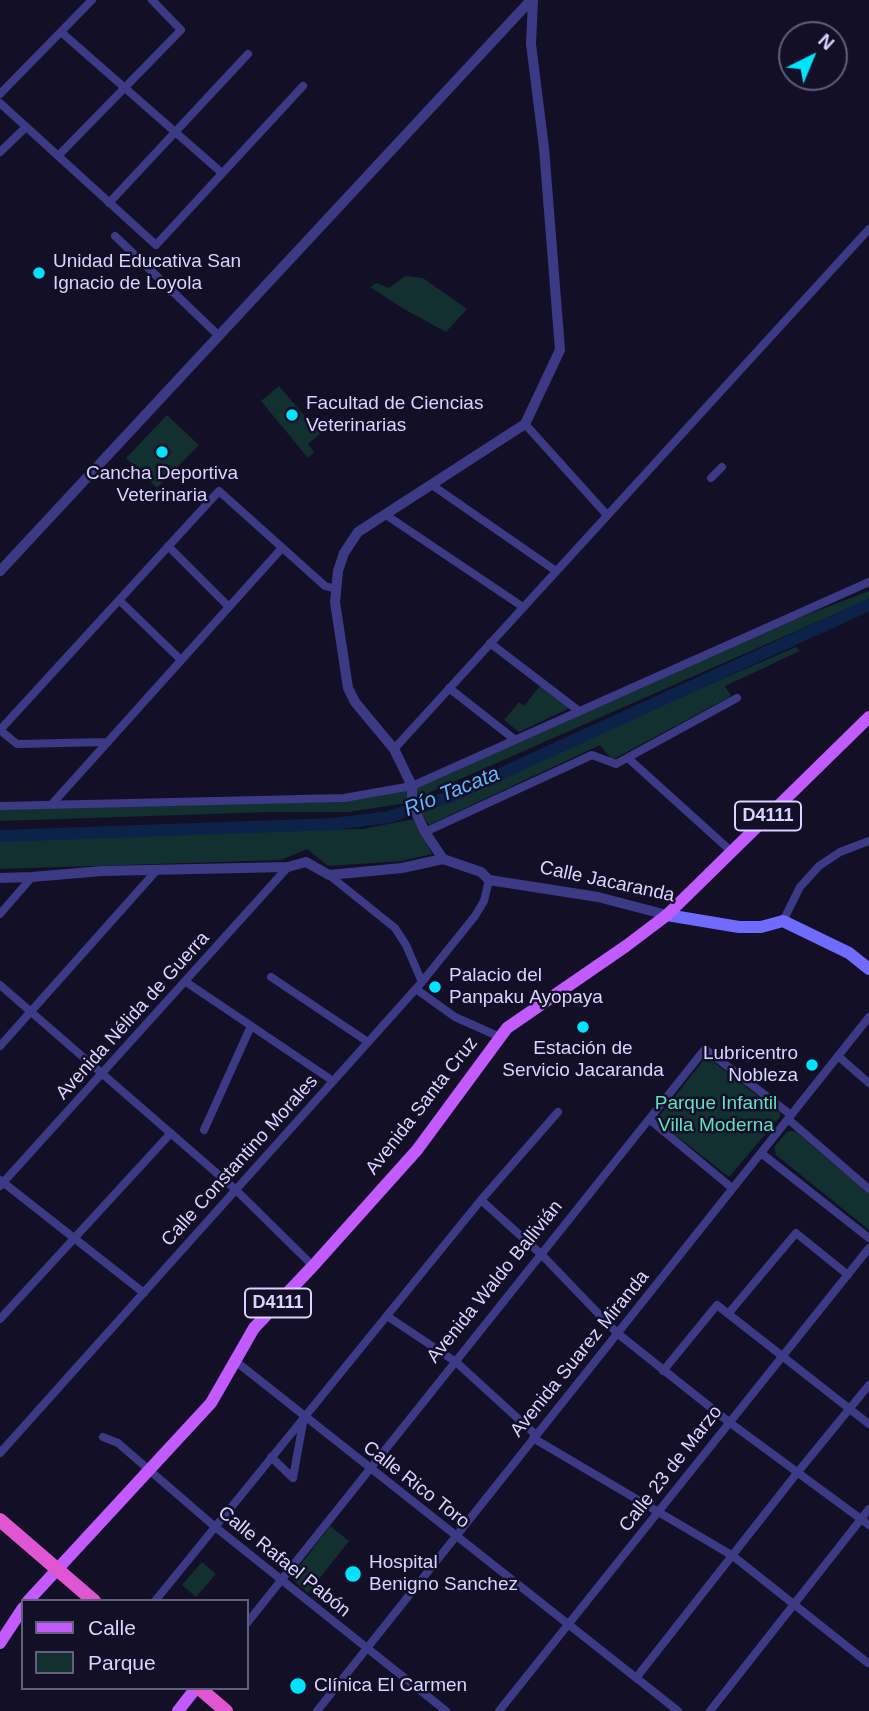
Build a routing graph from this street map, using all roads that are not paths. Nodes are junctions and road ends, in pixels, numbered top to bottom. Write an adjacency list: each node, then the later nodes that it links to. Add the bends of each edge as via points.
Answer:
1 (92, 0): 4 (street)
2 (152, 0): 7 (street, via 181,30)
3 (532, 0): 18 (street); 19 (street, via 531,44 560,350)
4 (61, 32): 7 (street); 8 (street)
5 (248, 54): 11 (street)
6 (303, 86): 14 (street)
7 (126, 88): 11 (street); 13 (street)
8 (0, 94)
9 (0, 103): 10 (street)
10 (26, 127): 12 (street); 13 (street)
11 (176, 131): 14 (street); 15 (street)
12 (0, 152)
13 (58, 156): 15 (street)
14 (222, 173): 15 (street, via 156,245)
15 (109, 203)
16 (869, 229): 24 (street)
17 (115, 236): 18 (street)
18 (219, 336): 28 (street)
19 (524, 424): 22 (street); 24 (street)
20 (722, 467): 21 (street)
21 (711, 478)
22 (432, 485): 23 (street); 27 (street)
23 (386, 515): 30 (street, via 358,532 344,554); 33 (street)
24 (607, 515): 27 (street)
25 (168, 546): 26 (street, via 219,491); 31 (street); 32 (street)
26 (282, 548): 30 (street, via 325,586); 32 (street)
27 (556, 571): 33 (street)
28 (0, 572)
29 (869, 582): 38 (street)
30 (336, 589): 42 (street, via 348,688)
31 (119, 600): 35 (street); 41 (street, via 0,730 17,744)
32 (229, 607): 35 (street)
33 (523, 607): 34 (street)
34 (490, 643): 36 (street); 38 (street)
35 (181, 660): 41 (street)
36 (449, 688): 40 (street); 42 (street)
37 (737, 698): 43 (street)
38 (579, 711): 40 (street)
39 (869, 717): 49 (main road, Avenida Santa Cruz / D4111)
40 (514, 740): 44 (street)
41 (108, 742): 45 (street)
42 (394, 749): 44 (street)
43 (629, 759): 47 (street, via 616,764 592,755); 49 (street)
44 (412, 786): 45 (street, via 344,799); 47 (street, via 414,808)
45 (52, 804): 46 (street)
46 (0, 806)
47 (425, 832): 50 (street)
48 (869, 841): 59 (street, via 819,866 800,887)
49 (732, 852): 58 (main road, Avenida Santa Cruz / D4111)
50 (443, 859): 53 (street); 56 (street, Calle Jacaranda)
51 (288, 867): 52 (street); 53 (street, via 306,862); 62 (street, Avenida Nélida de Guerra)
52 (157, 870): 54 (street); 65 (street)
53 (329, 875): 64 (street, via 395,928 407,945)
54 (32, 877): 55 (street); 57 (street)
55 (0, 878)
56 (489, 880): 58 (street, Calle Jacaranda, via 598,897); 64 (street, Calle Constantino Morales, via 475,916)
57 (0, 914)
58 (667, 915): 59 (main road, Calle Jacaranda, via 739,927); 68 (main road, Avenida Santa Cruz / D4111)
59 (783, 921): 60 (main road, via 849,953)
60 (869, 970)
61 (271, 977): 69 (street)
62 (186, 982): 67 (street); 72 (street, Avenida Nélida de Guerra)
63 (0, 985): 65 (street)
64 (419, 985): 68 (street, via 455,1017); 69 (street, Calle Constantino Morales)
65 (31, 1012): 70 (street); 72 (street)
66 (869, 1017): 71 (street, Avenida Suarez Miranda)
67 (251, 1026): 73 (street); 78 (street)
68 (500, 1037): 90 (main road, Avenida Santa Cruz / D4111, via 417,1150)
69 (368, 1042): 73 (street, Calle Constantino Morales)
70 (0, 1046)
71 (838, 1056): 74 (street); 76 (street, Avenida Suarez Miranda)
72 (102, 1074): 79 (street); 81 (street, Avenida Nélida de Guerra)
73 (333, 1081): 83 (street, Calle Constantino Morales)
74 (869, 1083)
75 (558, 1112): 85 (street)
76 (789, 1117): 77 (street, Avenida Waldo Ballivián, via 705,1049); 80 (street, Avenida Suarez Miranda); 84 (street)
77 (650, 1120): 82 (street); 89 (street, Avenida Waldo Ballivián)
78 (204, 1130)
79 (170, 1133): 83 (street); 87 (street)
80 (761, 1153): 82 (street, Avenida Suarez Miranda); 86 (street)
81 (1, 1183): 87 (street)
82 (732, 1188): 96 (street, Avenida Suarez Miranda)
83 (235, 1189): 90 (street); 92 (street, Calle Constantino Morales)
84 (869, 1189)
85 (481, 1200): 89 (street); 94 (street)
86 (869, 1237)
87 (75, 1238): 92 (street); 95 (street)
88 (869, 1248): 91 (street, Calle 23 de Marzo)
89 (542, 1255): 96 (street); 99 (street, Avenida Waldo Ballivián)
90 (313, 1266): 98 (main road, Avenida Santa Cruz / D4111, via 254,1328)
91 (848, 1275): 93 (street, via 796,1233); 97 (street, Calle 23 de Marzo)
92 (145, 1293): 108 (street, Calle Constantino Morales)
93 (728, 1314): 97 (street); 100 (street, via 717,1305)
94 (387, 1316): 99 (street); 103 (street)
95 (0, 1319)
96 (617, 1333): 100 (street); 106 (street, Avenida Suarez Miranda)
97 (783, 1357): 102 (street); 104 (street, Calle 23 de Marzo)
98 (234, 1360): 103 (street, Calle Rico Toro); 111 (main road, Avenida Santa Cruz / D4111, via 211,1403)
99 (456, 1362): 106 (street); 110 (street, Avenida Waldo Ballivián)
100 (663, 1371): 104 (street)
101 (869, 1385): 102 (street)
102 (849, 1409): 105 (street); 112 (street)
103 (304, 1417): 109 (street); 109 (street, via 293,1478); 110 (street, Calle Rico Toro)
104 (729, 1422): 112 (street); 114 (street, Calle 23 de Marzo)
105 (869, 1424)
106 (535, 1436): 114 (street); 119 (street, Avenida Suarez Miranda)
107 (103, 1437): 111 (street, Calle Rafael Pabón, via 118,1443)
108 (0, 1453)
109 (271, 1457): 118 (street)
110 (369, 1469): 119 (street, Calle Rico Toro); 122 (street, Avenida Waldo Ballivián)
111 (149, 1472): 118 (street, Calle Rafael Pabón); 121 (main road, Avenida Santa Cruz / D4111)
112 (797, 1473): 115 (street); 120 (street)
113 (869, 1509): 115 (street)
114 (659, 1511): 120 (street); 129 (street, Calle 23 de Marzo)
115 (861, 1519): 117 (street); 126 (street)
116 (0, 1520): 121 (highway)
117 (869, 1525)
118 (214, 1526): 122 (street, Calle Rafael Pabón); 125 (street)
119 (455, 1536): 129 (street, Calle Rico Toro); 131 (street, Avenida Suarez Miranda)
120 (733, 1556): 126 (street); 133 (street)
121 (57, 1569): 123 (main road, Avenida Santa Cruz / D4111); 124 (highway)
122 (281, 1580): 128 (street, Avenida Waldo Ballivián); 131 (street, Calle Rafael Pabón)
123 (30, 1599)
124 (92, 1599)
125 (157, 1599)
126 (794, 1605): 132 (street); 142 (street)
127 (21, 1611): 130 (main road)
128 (248, 1622)
129 (567, 1624): 133 (street, Calle Rico Toro); 140 (street, Calle 23 de Marzo)
130 (0, 1643)
131 (367, 1648): 138 (street, Avenida Suarez Miranda); 139 (street, Calle Rafael Pabón)
132 (868, 1663)
133 (636, 1678): 141 (street, Calle Rico Toro)
134 (195, 1690): 136 (main road)
135 (200, 1690): 137 (highway)
136 (178, 1711)
137 (226, 1711)
138 (317, 1711)
139 (446, 1711)
140 (499, 1711)
141 (678, 1711)
142 (710, 1711)

